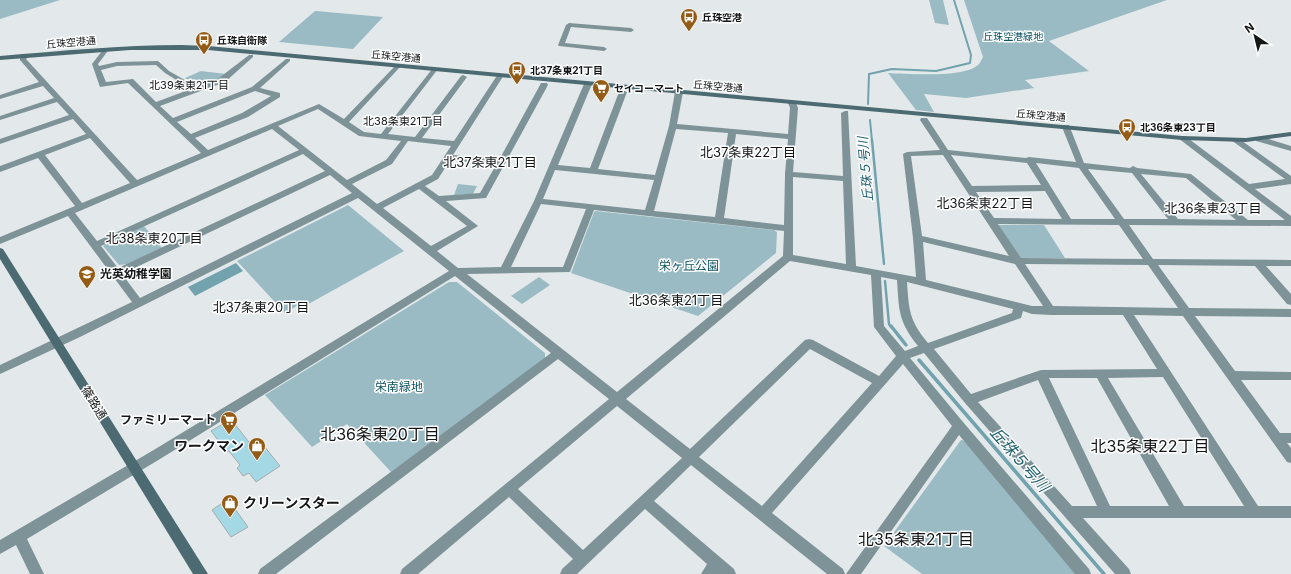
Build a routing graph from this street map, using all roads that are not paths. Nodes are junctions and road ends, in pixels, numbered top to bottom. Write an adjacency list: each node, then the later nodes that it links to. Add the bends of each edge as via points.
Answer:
1 (631, 30): 2 (street, via 569,25 561,45)
2 (604, 50)
3 (104, 52): 4 (main road, 丘珠空港通, via 173,50); 5 (main road, 丘珠空港通); 10 (street, via 95,64)
4 (251, 56): 7 (main road, 丘珠空港通); 18 (street, via 222,80)
5 (25, 57): 6 (main road, 丘珠空港通); 8 (main road, 丘珠空港通); 9 (main road, 丘珠空港通, via 134,47 177,46); 14 (street)
6 (0, 58)
7 (288, 60): 9 (main road, 丘珠空港通); 17 (street)
8 (0, 61)
9 (396, 68): 11 (main road, 丘珠空港通); 30 (street)
10 (97, 69): 18 (street, via 117,64 158,63); 23 (street, via 103,85 130,81)
11 (433, 71): 12 (main road, 丘珠空港通); 13 (main road, 丘珠空港通); 37 (street)
12 (463, 77): 13 (main road, 丘珠空港通); 43 (street)
13 (499, 78): 15 (main road, 丘珠空港通); 16 (main road, 丘珠空港通); 47 (street)
14 (45, 83): 21 (street); 22 (street)
15 (544, 84): 16 (main road, 丘珠空港通); 58 (street)
16 (588, 86): 19 (main road, 丘珠空港通); 20 (main road, 丘珠空港通); 60 (street)
17 (255, 89): 29 (street); 39 (street, via 277,95 245,115)
18 (198, 90): 23 (street)
19 (623, 92): 20 (main road, 丘珠空港通); 63 (street)
20 (678, 94): 24 (main road, 丘珠空港通); 32 (street)
21 (0, 97)
22 (58, 99): 26 (street); 27 (street)
23 (155, 105): 29 (street)
24 (793, 105): 25 (main road, 丘珠空港通); 33 (main road, 丘珠空港通); 38 (street)
25 (846, 113): 28 (main road, 丘珠空港通); 67 (street)
26 (74, 116): 36 (street); 46 (street)
27 (0, 118)
28 (924, 120): 33 (main road, 丘珠空港通); 53 (street)
29 (172, 121): 39 (street)
30 (344, 123): 31 (street, via 319,106); 37 (street, via 362,134)
31 (273, 126): 52 (street); 54 (street)
32 (672, 126): 34 (street); 66 (street)
33 (1067, 130): 40 (main road, 丘珠空港通); 48 (main road, 丘珠空港通); 59 (street)
34 (732, 132): 38 (street); 83 (street)
35 (1291, 134): 42 (main road, 丘珠空港通)
36 (92, 136): 55 (street); 69 (street)
37 (383, 136): 41 (street)
38 (792, 137): 65 (street)
39 (189, 138): 54 (street)
40 (1182, 138): 44 (main road, 丘珠空港通); 48 (street)
41 (406, 139): 43 (street); 70 (street, via 389,162)
42 (1259, 139): 44 (main road, 丘珠空港通); 49 (street)
43 (416, 140): 47 (street)
44 (1235, 140): 50 (street)
45 (1291, 140): 49 (main road, 丘珠空港通)
46 (0, 142)
47 (456, 144): 56 (street)
48 (1191, 144): 50 (main road, 丘珠空港通); 72 (street)
49 (1271, 144): 50 (main road, 丘珠空港通); 51 (street)
50 (1245, 146): 68 (street)
51 (1291, 149)
52 (304, 151): 64 (street); 93 (street)
53 (945, 152): 57 (street); 74 (street); 91 (street, via 907,154)
54 (207, 154): 69 (street)
55 (40, 155): 61 (street); 78 (street)
56 (448, 157): 58 (street); 71 (street, via 435,177)
57 (1029, 159): 59 (street); 73 (street)
58 (502, 163): 76 (street, via 483,196)
59 (1081, 165): 62 (street); 86 (street)
60 (552, 168): 63 (street); 77 (street)
61 (0, 170)
62 (1133, 170): 87 (street); 89 (street, via 1188,176)
63 (593, 171): 66 (street)
64 (330, 172): 70 (street); 105 (street)
65 (789, 174): 67 (street); 90 (street)
66 (659, 178): 82 (street)
67 (848, 179): 101 (street)
68 (1291, 181): 72 (street)
69 (136, 184): 78 (street)
70 (345, 184): 75 (street)
71 (419, 185): 76 (street); 80 (street)
72 (1247, 187): 88 (street)
73 (1047, 188): 74 (street); 85 (street)
74 (969, 189): 84 (street)
75 (358, 194): 80 (street); 109 (street)
76 (438, 199): 95 (street, via 473,226)
77 (538, 201): 79 (street); 102 (street)
78 (81, 207): 81 (street)
79 (591, 207): 82 (street); 102 (street, via 567,270)
80 (376, 208): 95 (street)
81 (70, 212): 92 (street); 93 (street)
82 (649, 213): 83 (street)
83 (719, 220): 90 (street)
84 (990, 221): 85 (street); 97 (street)
85 (1068, 221): 86 (street)
86 (1121, 222): 87 (street); 98 (street)
87 (1175, 222): 89 (street)
88 (1291, 222): 89 (street)
89 (1246, 223)
90 (788, 228): 96 (street)
91 (918, 238): 97 (street); 107 (street)
92 (0, 242)
93 (95, 245): 105 (street)
94 (0, 251): 115 (main road, 篠路通)
95 (430, 251): 103 (street)
96 (788, 257): 101 (street); 126 (street)
97 (1017, 261): 98 (street); 111 (street)
98 (1150, 262): 99 (street); 113 (street)
99 (1258, 263): 100 (street); 108 (street)
100 (1291, 263)
101 (851, 268): 104 (street)
102 (505, 270): 103 (street)
103 (456, 271): 117 (street); 133 (street)
104 (876, 272): 106 (street); 118 (street, via 879,327)
105 (116, 273): 109 (street)
106 (902, 278): 107 (street); 116 (street, via 904,312 913,332)
107 (921, 282): 110 (street)
108 (1291, 301)
109 (139, 303): 115 (street)
110 (1018, 307): 111 (street); 116 (street, via 1017,316)
111 (1051, 311): 112 (street)
112 (1126, 311): 113 (street); 120 (street)
113 (1186, 312): 114 (street); 123 (street)
114 (1291, 313)
115 (56, 343): 119 (street); 133 (main road, 篠路通)
116 (927, 349): 118 (street); 127 (street)
117 (558, 354): 126 (street); 148 (street)
118 (903, 356): 125 (street); 128 (street)
119 (0, 370)
120 (1165, 373): 122 (street); 139 (street)
121 (1040, 374): 122 (street); 127 (street); 137 (street)
122 (1100, 374): 138 (street)
123 (1232, 376): 124 (street); 129 (street)
124 (1291, 376)
125 (880, 382): 131 (street, via 809,343); 141 (street)
126 (617, 399): 131 (street); 134 (street)
127 (969, 400): 136 (street)
128 (959, 426): 153 (street); 154 (street)
129 (1276, 438): 130 (street); 132 (street)
130 (1291, 438)
131 (691, 457): 135 (street); 141 (street)
132 (1291, 458)
133 (135, 466): 142 (street); 147 (main road, 篠路通)
134 (509, 489): 144 (street); 149 (street)
135 (645, 501): 144 (street); 145 (street)
136 (1068, 512): 137 (street); 155 (street)
137 (1106, 512): 138 (street)
138 (1180, 512): 139 (street)
139 (1255, 512): 140 (street)
140 (1291, 512)
141 (763, 514): 152 (street)
142 (18, 536): 143 (street); 146 (street)
143 (0, 547)
144 (583, 559): 150 (street)
145 (712, 569): 151 (street)
146 (37, 574)
147 (202, 574)
148 (265, 574)
149 (407, 574)
150 (567, 574)
151 (729, 574)
152 (838, 574)
153 (853, 574)
154 (1084, 574)
155 (1124, 574)

